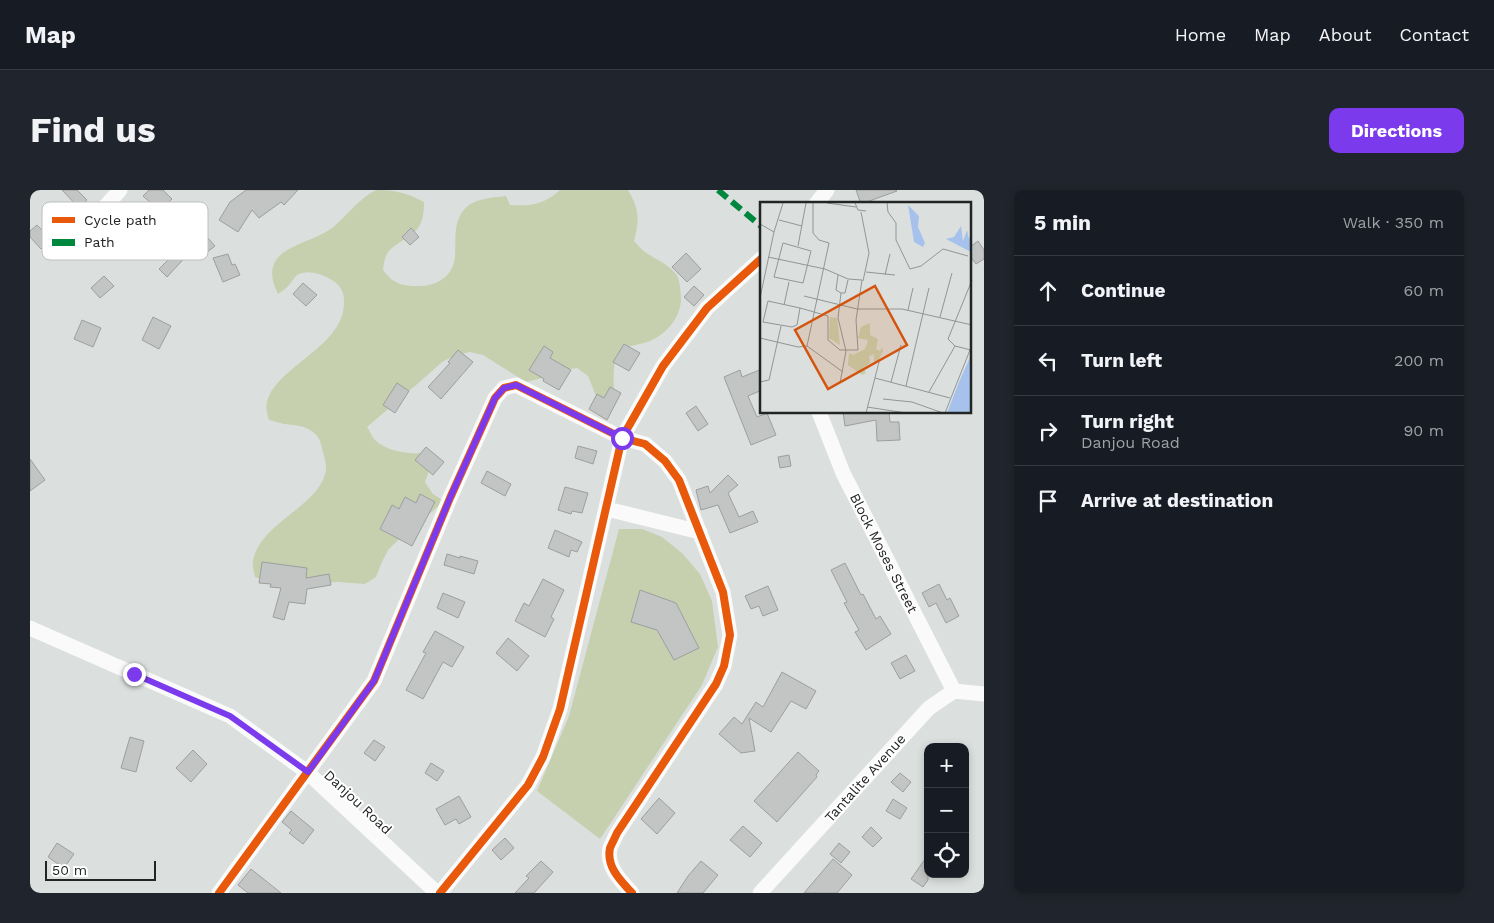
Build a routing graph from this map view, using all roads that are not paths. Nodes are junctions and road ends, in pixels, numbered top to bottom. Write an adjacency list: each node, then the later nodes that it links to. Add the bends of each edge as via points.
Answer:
1 (120, 190): 3 (street)
2 (827, 190): 4 (street)
3 (109, 202)
4 (818, 202)
5 (760, 263): 7 (street, via 707,308 663,366)
6 (820, 414): 11 (street, Block Moses Street, via 843,473)
7 (622, 438): 8 (street); 9 (street, via 645,444 665,461 679,480); 13 (street, via 516,385 504,388 495,398 454,489 374,681)
8 (607, 509): 9 (street); 15 (street, via 560,709 543,757 528,786)
9 (700, 532): 16 (street, via 724,592 730,635 724,666 716,684 610,848 615,874)
10 (30, 628): 13 (street, Danjou Road, via 230,716)
11 (954, 691): 12 (street); 17 (street, Tantalite Avenue, via 929,708)
12 (984, 694)
13 (308, 772): 14 (street); 15 (street, Danjou Road)
14 (219, 893)
15 (439, 893)
16 (632, 893)
17 (760, 893)

